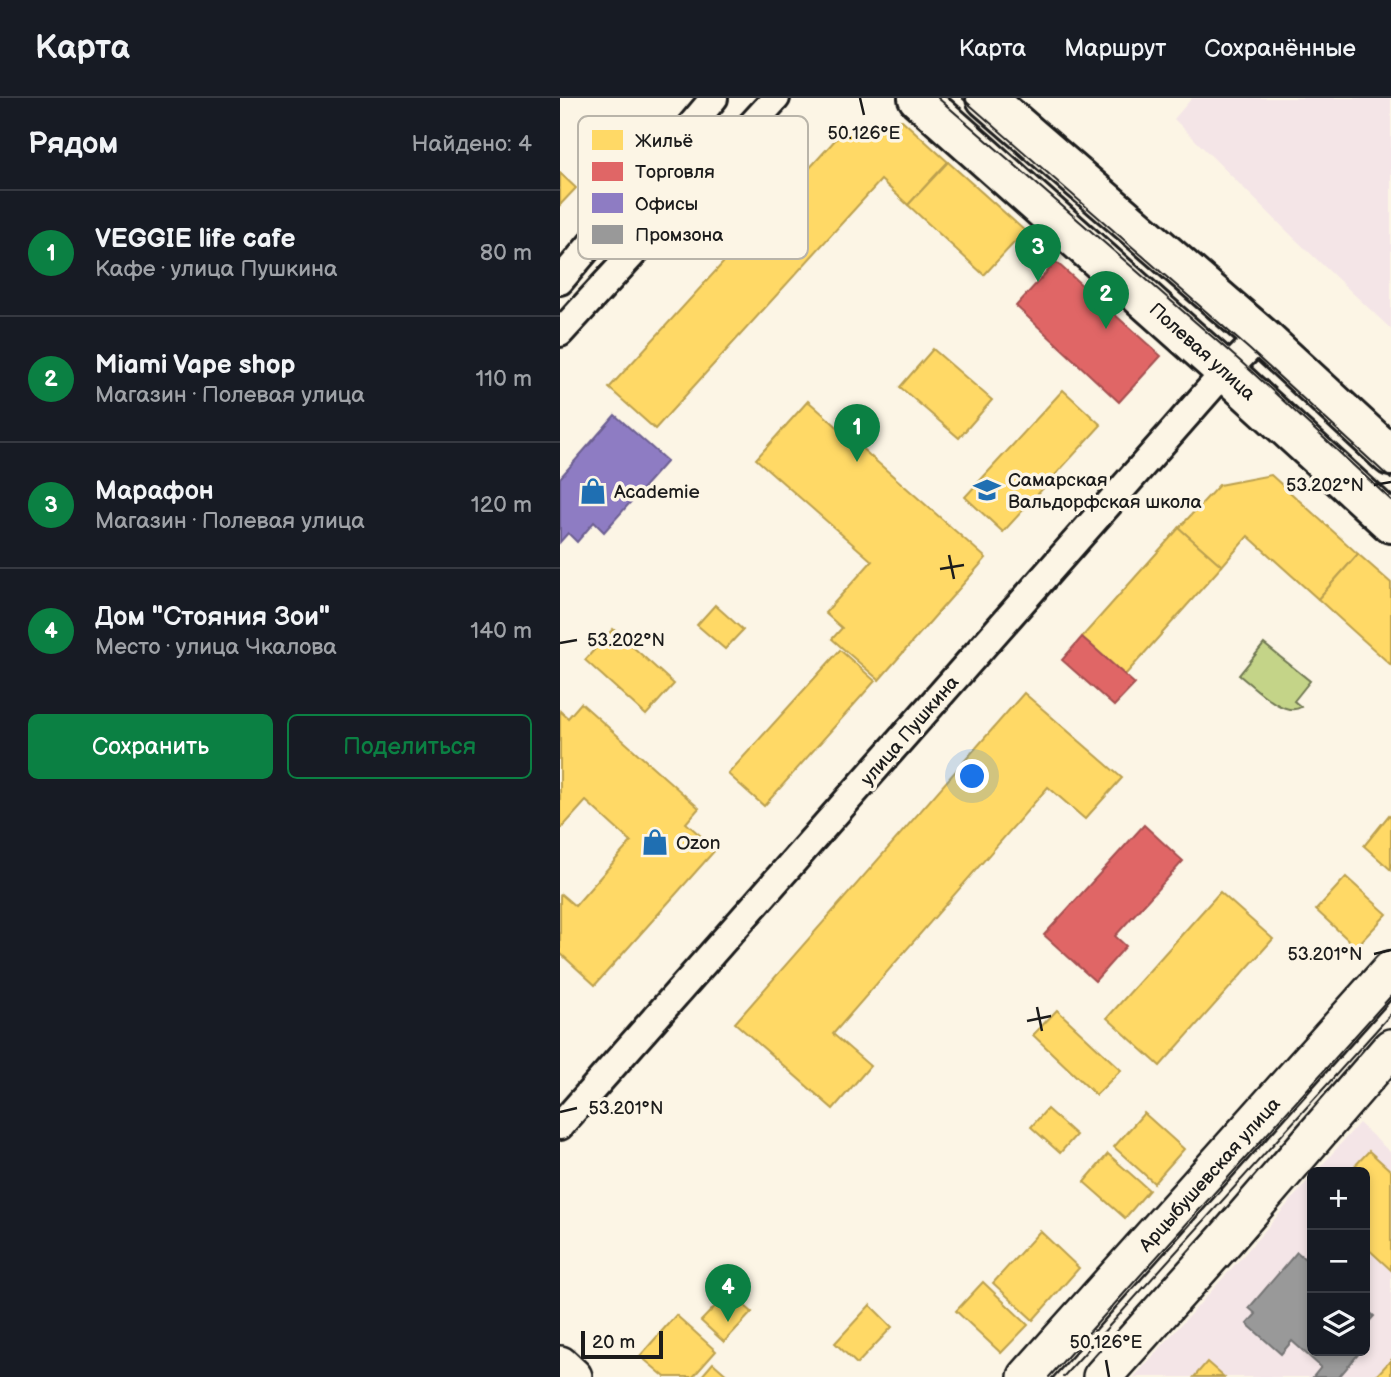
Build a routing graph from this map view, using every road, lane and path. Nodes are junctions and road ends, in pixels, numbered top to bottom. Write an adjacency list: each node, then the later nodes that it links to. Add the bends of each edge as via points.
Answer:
1 (713, 98): 5 (street)
2 (776, 98): 6 (street)
3 (918, 98): 12 (main road, Полевая улица)
4 (986, 98): 11 (main road)
5 (698, 116)
6 (759, 116)
7 (578, 259): 9 (street)
8 (628, 259): 10 (street)
9 (560, 281)
10 (560, 333)
11 (1261, 335): 12 (street, улица Пушкина); 13 (main road)
12 (1226, 372): 14 (main road, Полевая улица); 17 (street, улица Пушкина)
13 (1391, 456)
14 (1391, 523)
15 (1391, 970): 20 (main road, Арцыбушевская улица)
16 (1391, 1048): 21 (main road)
17 (560, 1126)
18 (560, 1365): 19 (main road)
19 (573, 1377)
20 (1027, 1377)
21 (1102, 1377)

